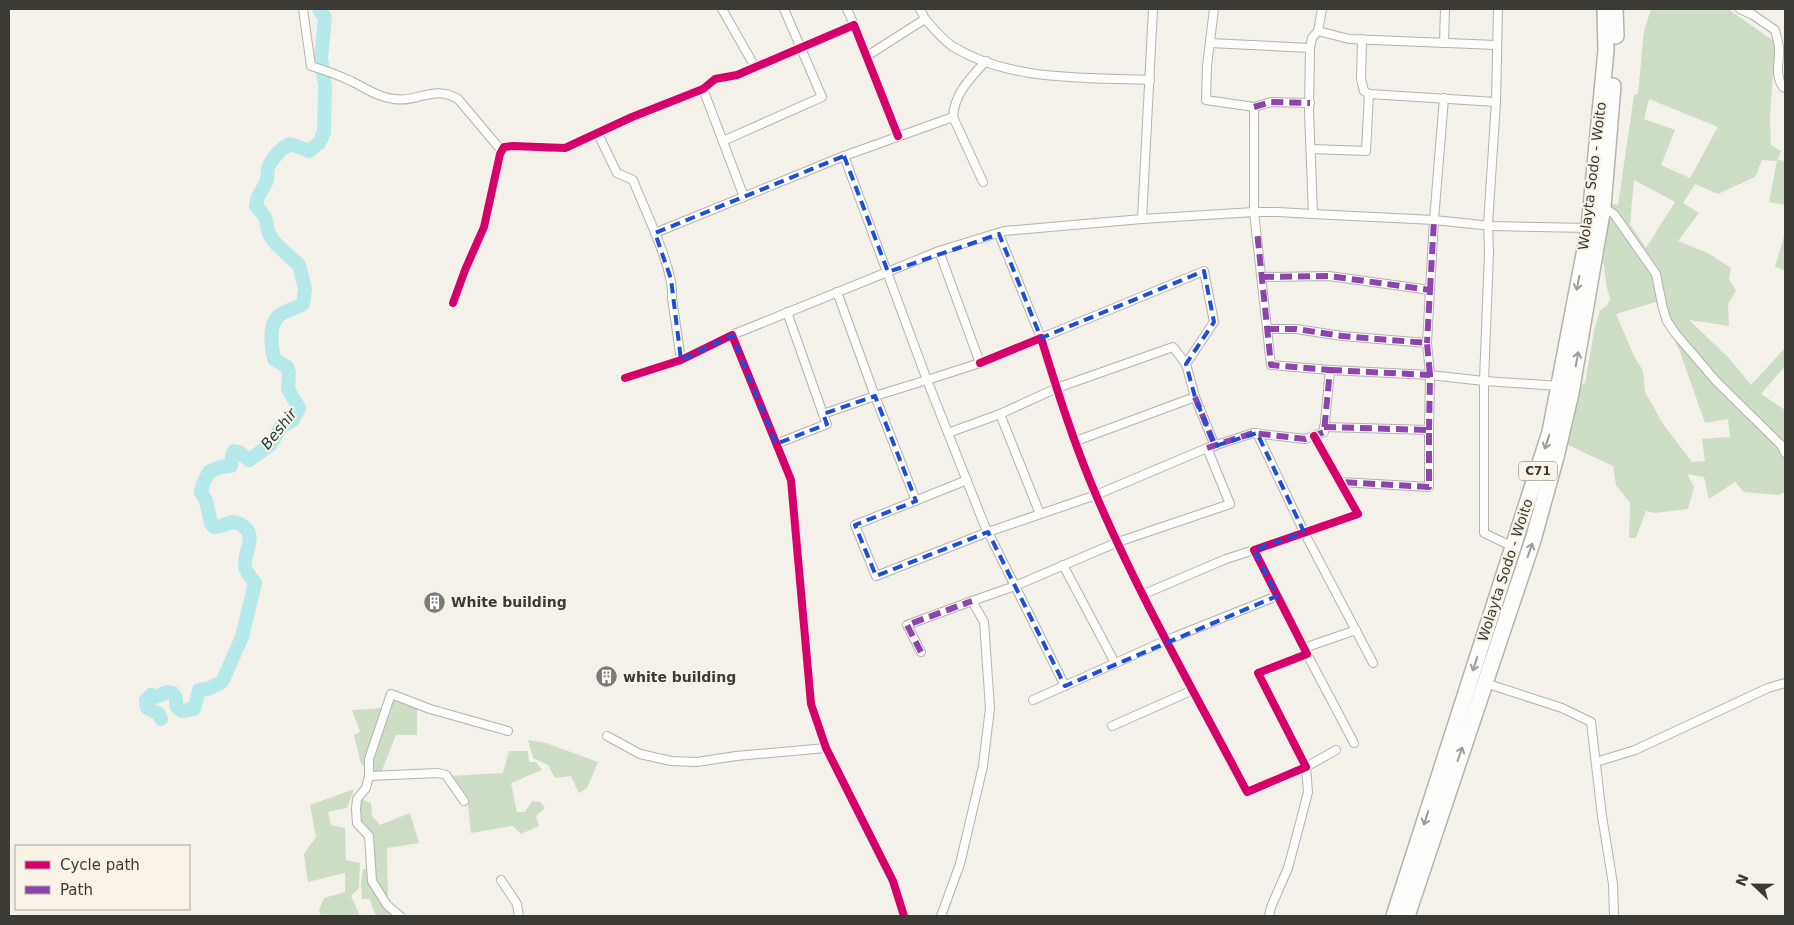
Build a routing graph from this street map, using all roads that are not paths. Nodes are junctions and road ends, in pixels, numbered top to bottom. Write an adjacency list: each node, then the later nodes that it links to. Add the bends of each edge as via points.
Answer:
1 (303, 9): 39 (street, via 311,66 393,99 408,100 436,92 450,94 458,99)
2 (722, 9): 25 (street)
3 (784, 9): 21 (street)
4 (847, 9): 15 (street)
5 (920, 9): 14 (street)
6 (1153, 9): 26 (street)
7 (1214, 9): 18 (street)
8 (1322, 9): 16 (street)
9 (1445, 9): 19 (street)
10 (1498, 9): 20 (street)
11 (1604, 9): 49 (highway, Wolayta Sodo - Woito / C71, via 1606,50)
12 (1615, 9): 43 (highway, Wolayta Sodo - Woito / C71, via 1616,49)
13 (1740, 9): 27 (street, via 1775,30 1779,47 1778,80)
14 (925, 19): 23 (street); 24 (street, via 950,45)
15 (854, 25): 21 (street); 23 (street)
16 (1318, 31): 17 (street); 22 (street)
17 (1362, 39): 19 (street); 29 (street, via 1361,79 1364,91)
18 (1210, 43): 22 (street); 33 (street, via 1206,100)
19 (1444, 43): 20 (street)
20 (1496, 45): 31 (street)
21 (802, 47): 25 (street); 37 (street, via 822,96)
22 (1310, 48): 32 (street)
23 (867, 56): 36 (street)
24 (986, 61): 26 (street, via 1007,69 1051,76); 34 (street, via 959,94 953,106)
25 (755, 67): 28 (street, via 715,80)
26 (1150, 80): 46 (street)
27 (1785, 88)
28 (703, 89): 35 (street); 37 (street)
29 (1369, 94): 30 (street); 38 (street, via 1366,151)
30 (1444, 98): 31 (street); 47 (street)
31 (1496, 102): 48 (street)
32 (1310, 103): 33 (street, via 1271,102); 38 (street)
33 (1254, 107): 44 (street)
34 (953, 117): 36 (street); 41 (street)
35 (598, 134): 39 (street, via 565,148 513,146); 50 (street, via 617,173 633,180)
36 (898, 136): 40 (street)
37 (723, 141): 42 (street)
38 (1311, 149): 45 (street)
39 (501, 150): 57 (street, via 484,227)
40 (844, 156): 42 (street); 53 (street)
41 (983, 182)
42 (744, 197): 50 (street)
43 (1603, 208): 71 (highway, Wolayta Sodo - Woito / C71, one-way to 43); 84 (street, via 1614,214 1656,274 1663,309 1676,333 1716,381)
44 (1254, 212): 45 (street); 46 (street); 54 (street)
45 (1313, 214): 47 (street)
46 (1142, 219): 51 (street)
47 (1434, 220): 48 (street); 55 (street)
48 (1488, 224): 49 (street); 70 (street)
49 (1589, 228): 71 (highway, Wolayta Sodo - Woito / C71, one-way to 71)
50 (655, 233): 63 (street, via 673,288)
51 (999, 234): 52 (street); 61 (street)
52 (939, 251): 53 (street); 64 (street)
53 (888, 272): 56 (street); 69 (street)
54 (1262, 277): 55 (street, via 1329,276); 59 (street)
55 (1430, 290): 62 (street)
56 (837, 292): 58 (street); 73 (street)
57 (453, 304)
58 (787, 312): 60 (street); 75 (street)
59 (1267, 329): 62 (street, via 1296,329); 66 (street, via 1271,365)
60 (732, 335): 63 (street); 83 (street)
61 (1041, 338): 64 (street); 65 (street, via 1204,271 1214,322); 72 (street)
62 (1427, 343): 67 (street)
63 (682, 360): 68 (street)
64 (980, 362): 69 (street)
65 (1186, 364): 72 (street, via 1173,347); 74 (street)
66 (1330, 370): 67 (street); 77 (street)
67 (1430, 375): 70 (street); 78 (street)
68 (625, 378)
69 (927, 380): 73 (street); 79 (street)
70 (1484, 381): 71 (street); 95 (street, via 1484,532)
71 (1565, 386): 95 (highway, Wolayta Sodo - Woito / C71, one-way to 95); 99 (highway, Wolayta Sodo - Woito / C71, one-way to 71, via 1556,457)
72 (1057, 388): 76 (street); 82 (street)
73 (875, 396): 75 (street); 90 (street)
74 (1195, 397): 82 (street); 85 (street)
75 (823, 414): 83 (street, via 827,424)
76 (1000, 414): 79 (street); 91 (street)
77 (1324, 427): 78 (street); 81 (street, via 1324,432)
78 (1429, 430): 88 (street, via 1429,487)
79 (948, 433): 87 (street)
80 (1257, 433): 81 (street, via 1305,439); 85 (street); 93 (street)
81 (1314, 436): 88 (street)
82 (1076, 442): 89 (street)
83 (776, 444): 119 (street, via 791,480 811,704)
84 (1783, 444): 86 (street)
85 (1211, 447): 89 (street); 94 (street, via 1230,504)
86 (1785, 453)
87 (967, 480): 90 (street); 92 (street)
88 (1340, 482): 93 (street, via 1358,514)
89 (1096, 494): 91 (street); 94 (street)
90 (916, 501): 92 (street, via 855,525 876,576)
91 (1040, 514): 92 (street)
92 (988, 532): 100 (street)
93 (1304, 532): 96 (street); 104 (street)
94 (1118, 542): 97 (street); 101 (street)
95 (1513, 547): 98 (highway, Wolayta Sodo - Woito / C71)
96 (1254, 550): 101 (street); 102 (street)
97 (1063, 565): 100 (street); 108 (street)
98 (1503, 578): 99 (highway); 131 (highway, Wolayta Sodo - Woito / C71, one-way to 131)
99 (1519, 583): 110 (highway, Wolayta Sodo - Woito / C71)
100 (1014, 586): 103 (street); 112 (street)
101 (1144, 594): 105 (street)
102 (1278, 596): 105 (street); 106 (street)
103 (972, 601): 107 (street, via 907,625); 129 (street, via 984,622 990,708 983,766 967,838)
104 (1356, 630): 106 (street); 109 (street)
105 (1167, 640): 108 (street); 113 (street)
106 (1306, 651): 118 (street); 122 (street, via 1258,673)
107 (921, 652)
108 (1115, 663): 112 (street)
109 (1373, 663)
110 (1484, 683): 121 (street, via 1562,708 1591,722); 132 (highway, Wolayta Sodo - Woito / C71, one-way to 110)
111 (1785, 683): 121 (street, via 1634,750)
112 (1065, 686): 114 (street)
113 (1194, 690): 115 (street); 122 (street, via 1247,792)
114 (1033, 700)
115 (1112, 726)
116 (508, 731): 123 (street, via 430,709 391,694 369,759)
117 (607, 736): 119 (street, via 640,754 671,761 696,762)
118 (1354, 743)
119 (826, 748): 128 (street, via 893,881)
120 (1336, 750): 122 (street)
121 (1596, 762): 133 (street, via 1613,884)
122 (1306, 766): 130 (street, via 1308,792 1288,868)
123 (369, 776): 124 (street, via 446,775); 126 (street, via 366,788 357,799 357,824 369,836 372,881 387,905)
124 (464, 801)
125 (501, 880): 127 (street, via 517,904)
126 (400, 916)
127 (519, 916)
128 (904, 916)
129 (941, 916)
130 (1269, 916)
131 (1394, 916)
132 (1407, 916)
133 (1614, 916)

